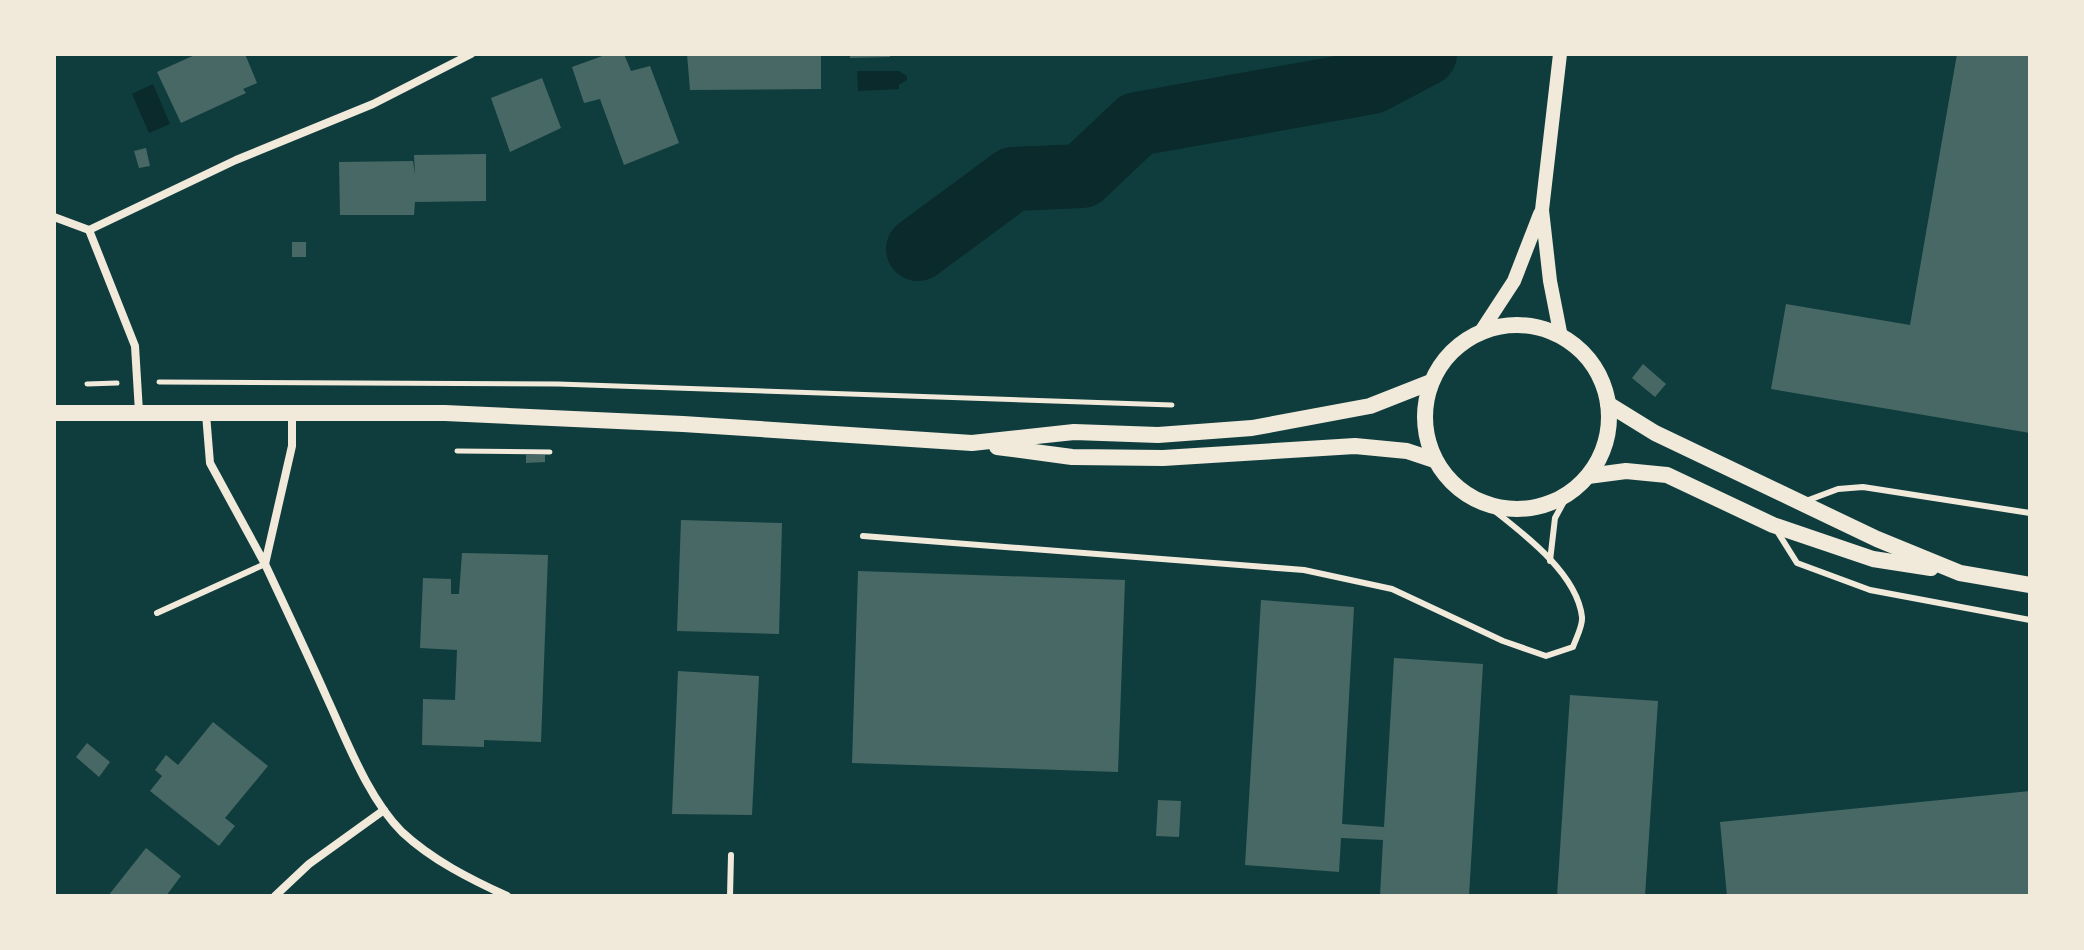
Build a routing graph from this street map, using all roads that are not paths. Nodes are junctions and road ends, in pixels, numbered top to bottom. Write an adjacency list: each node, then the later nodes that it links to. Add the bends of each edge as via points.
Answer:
1 (471, 54): 5 (street, via 373,104 236,160)
2 (1560, 56): 3 (street)
3 (1542, 210): 6 (street, via 1514,281); 7 (street)
4 (54, 217): 5 (street)
5 (89, 230): 10 (street, via 135,346)
6 (1480, 333): 7 (main road, via 1521,325); 8 (main road, via 1443,361)
7 (1561, 337): 9 (main road, via 1592,365)
8 (1431, 382): 14 (main road, via 1370,406 1252,428 1158,435 1074,432); 15 (main road, via 1424,422)
9 (1608, 404): 16 (main road, via 1609,429); 18 (main road, via 1655,433)
10 (139, 412): 11 (main road); 12 (main road)
11 (54, 413)
12 (206, 413): 13 (main road); 24 (street, via 210,463)
13 (292, 414): 14 (main road, via 489,415); 24 (street, via 292,446)
14 (972, 443): 15 (main road, via 1072,457 1163,458 1355,446 1407,451)
15 (1434, 460): 19 (main road, via 1456,488)
16 (1588, 476): 17 (main road); 21 (main road, via 1626,471 1667,475)
17 (1567, 496): 19 (main road, via 1541,507); 23 (lane, via 1555,518)
18 (1801, 503): 20 (lane, via 1838,489 1863,487); 25 (main road)
19 (1487, 505): 23 (lane)
20 (2030, 513)
21 (1773, 525): 25 (main road, via 1873,559); 28 (lane, via 1797,563 1870,590)
22 (863, 536): 23 (lane, via 1304,570 1392,589 1546,656 1573,647 1583,620 1575,591)
23 (1550, 561)
24 (265, 564): 27 (lane); 29 (street)
25 (1960, 573): 26 (main road)
26 (2030, 585)
27 (157, 613)
28 (2030, 620)
29 (384, 810): 31 (street, via 309,864); 32 (street, via 427,852)
30 (731, 855): 33 (lane)
31 (275, 896)
32 (507, 896)
33 (730, 896)

